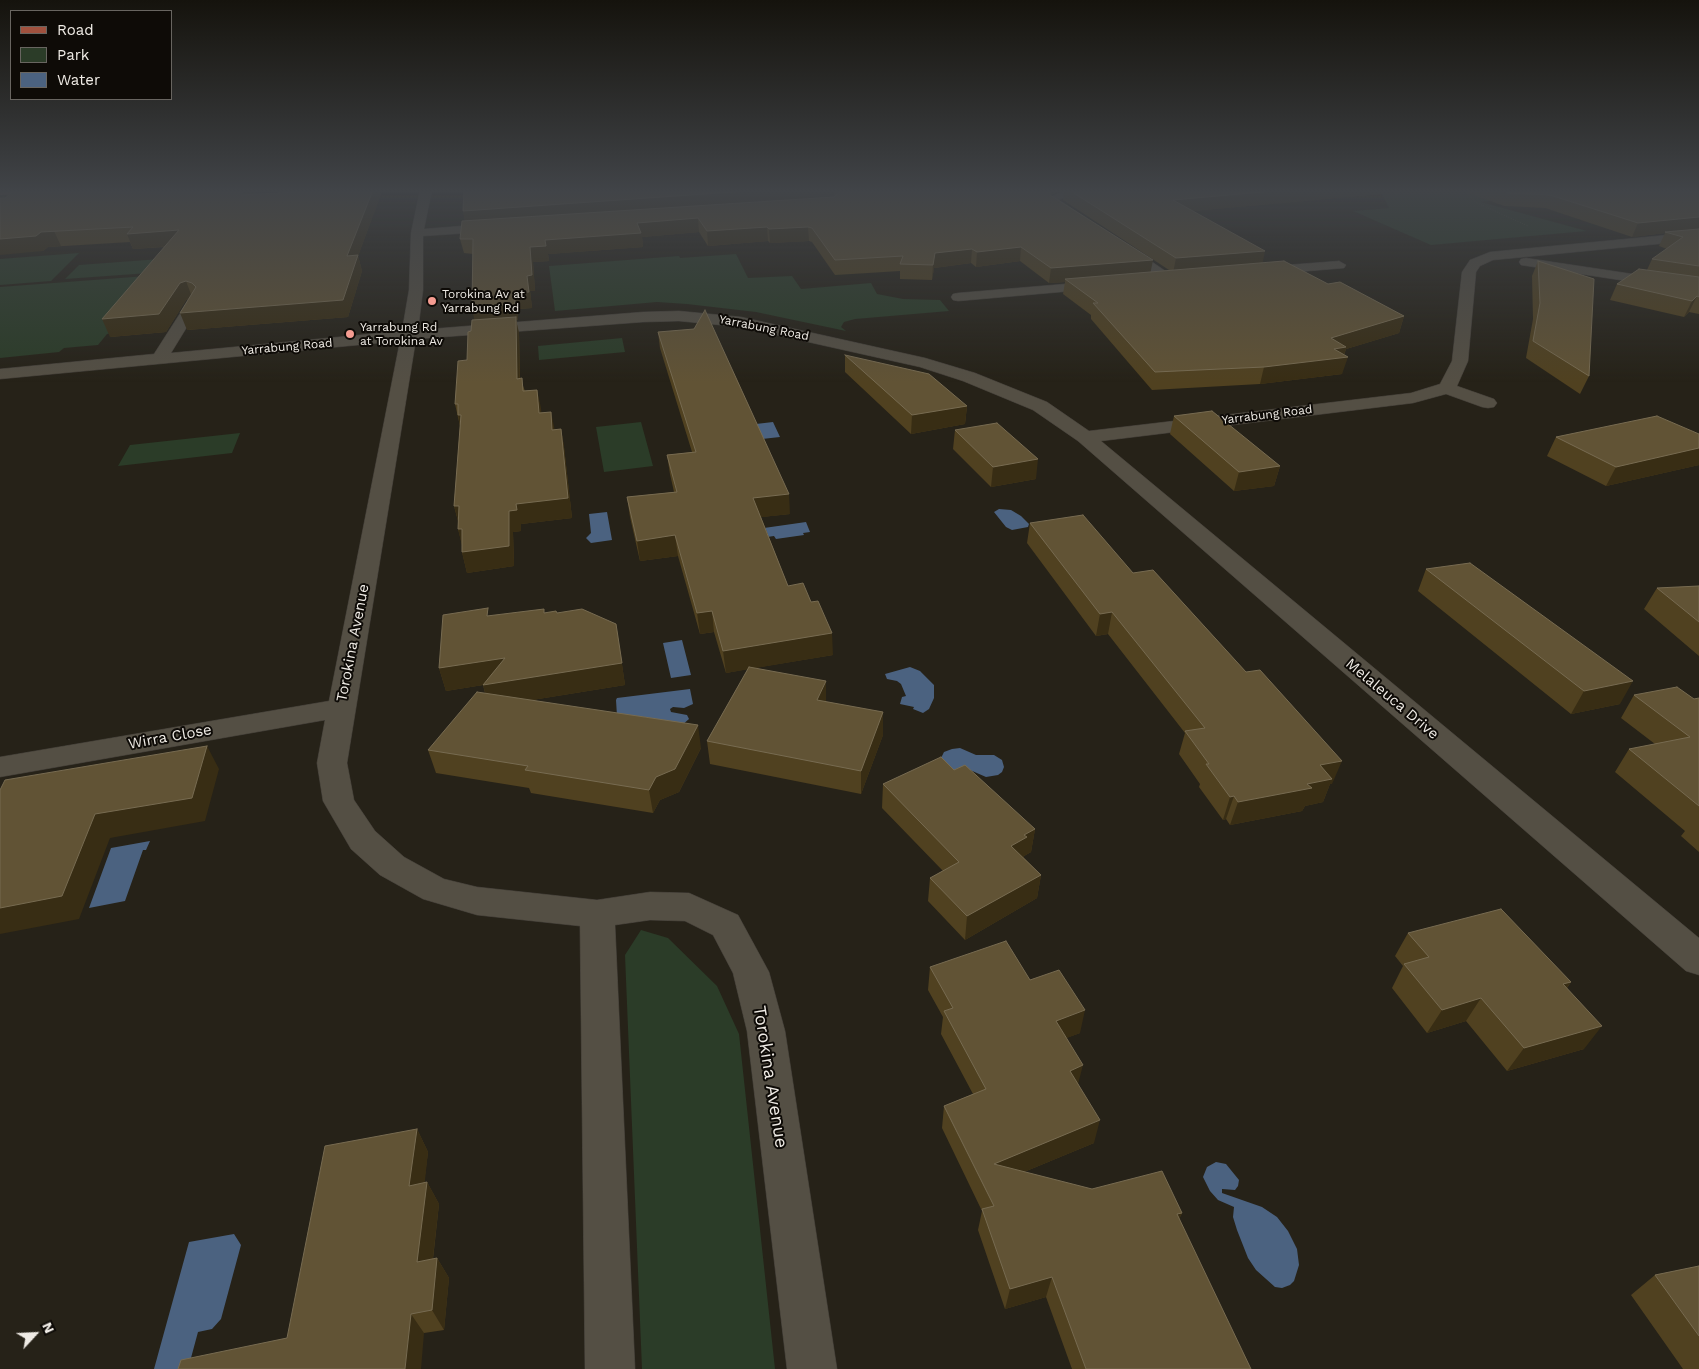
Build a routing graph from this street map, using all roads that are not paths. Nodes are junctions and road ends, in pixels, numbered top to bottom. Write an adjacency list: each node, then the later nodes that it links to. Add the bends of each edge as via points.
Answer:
1 (417, 254): 12 (street, Torokina Avenue, via 416,290)
2 (1133, 254): 7 (street, via 1175,279)
3 (1512, 254): 4 (street)
4 (1490, 256): 9 (street); 15 (street, via 1475,263 1469,272 1460,361)
5 (1339, 264): 6 (street)
6 (1249, 272)
7 (1150, 281)
8 (1112, 284): 10 (street)
9 (1699, 288)
10 (958, 297)
11 (193, 304): 13 (street)
12 (409, 335): 13 (street, Yarrabung Road); 17 (street, Yarrabung Road, via 643,317 679,316 741,322 925,363 960,374 1040,406); 18 (street, Torokina Avenue)
13 (159, 359): 14 (street, Yarrabung Road)
14 (0, 374)
15 (1447, 388): 16 (street); 17 (street, Yarrabung Road, via 1413,398)
16 (1488, 403)
17 (1085, 437): 21 (street, Melaleuca Drive)
18 (341, 708): 19 (street, Wirra Close); 20 (street, Torokina Avenue, via 332,763 339,801 363,840 392,866 435,890 477,901)
19 (0, 767)
20 (597, 914): 22 (street); 23 (street, Torokina Avenue, via 650,906 690,907 726,925 751,972 766,1031)
21 (1699, 960)
22 (610, 1369)
23 (812, 1369)

